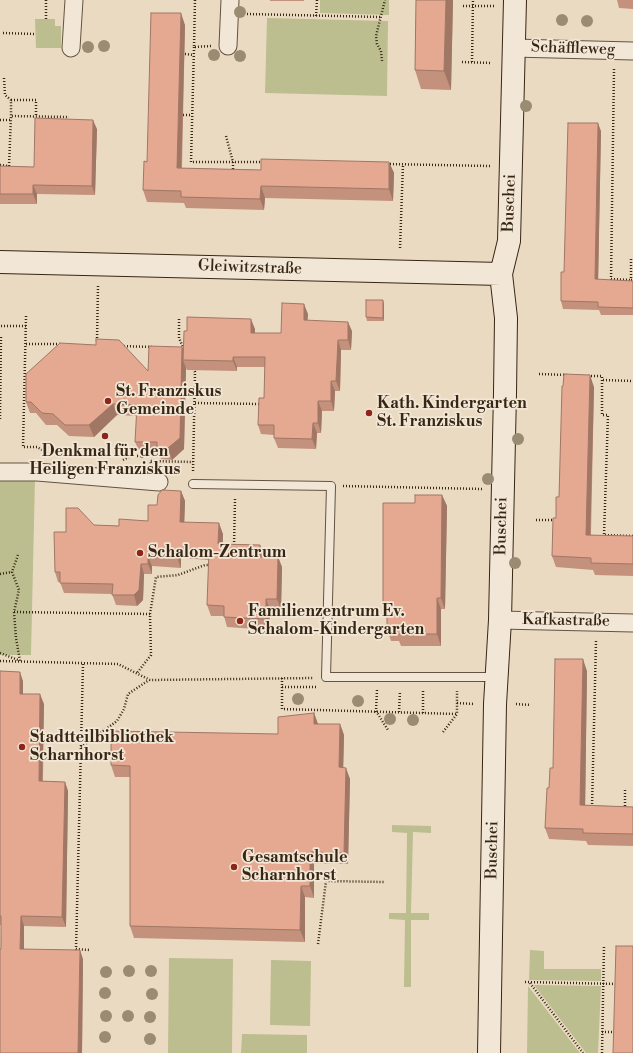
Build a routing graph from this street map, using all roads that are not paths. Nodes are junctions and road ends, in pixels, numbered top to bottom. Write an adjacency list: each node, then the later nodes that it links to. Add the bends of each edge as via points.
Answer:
1 (74, 0): 5 (street)
2 (230, 0): 4 (street)
3 (515, 0): 6 (street, Buschei)
4 (228, 46)
5 (72, 48)
6 (513, 48): 7 (street, Schäffleweg); 9 (street, Buschei, via 509,241)
7 (633, 51)
8 (0, 262): 9 (street, Gleiwitzstraße)
9 (501, 274): 13 (street, Buschei, via 506,318)
10 (0, 472): 11 (street, via 37,472)
11 (159, 482)
12 (193, 484): 15 (lane, via 331,486 326,677)
13 (500, 620): 14 (street, Kafkastraße); 15 (street, Buschei)
14 (633, 623)
15 (496, 677): 16 (street, Buschei)
16 (488, 1053)

